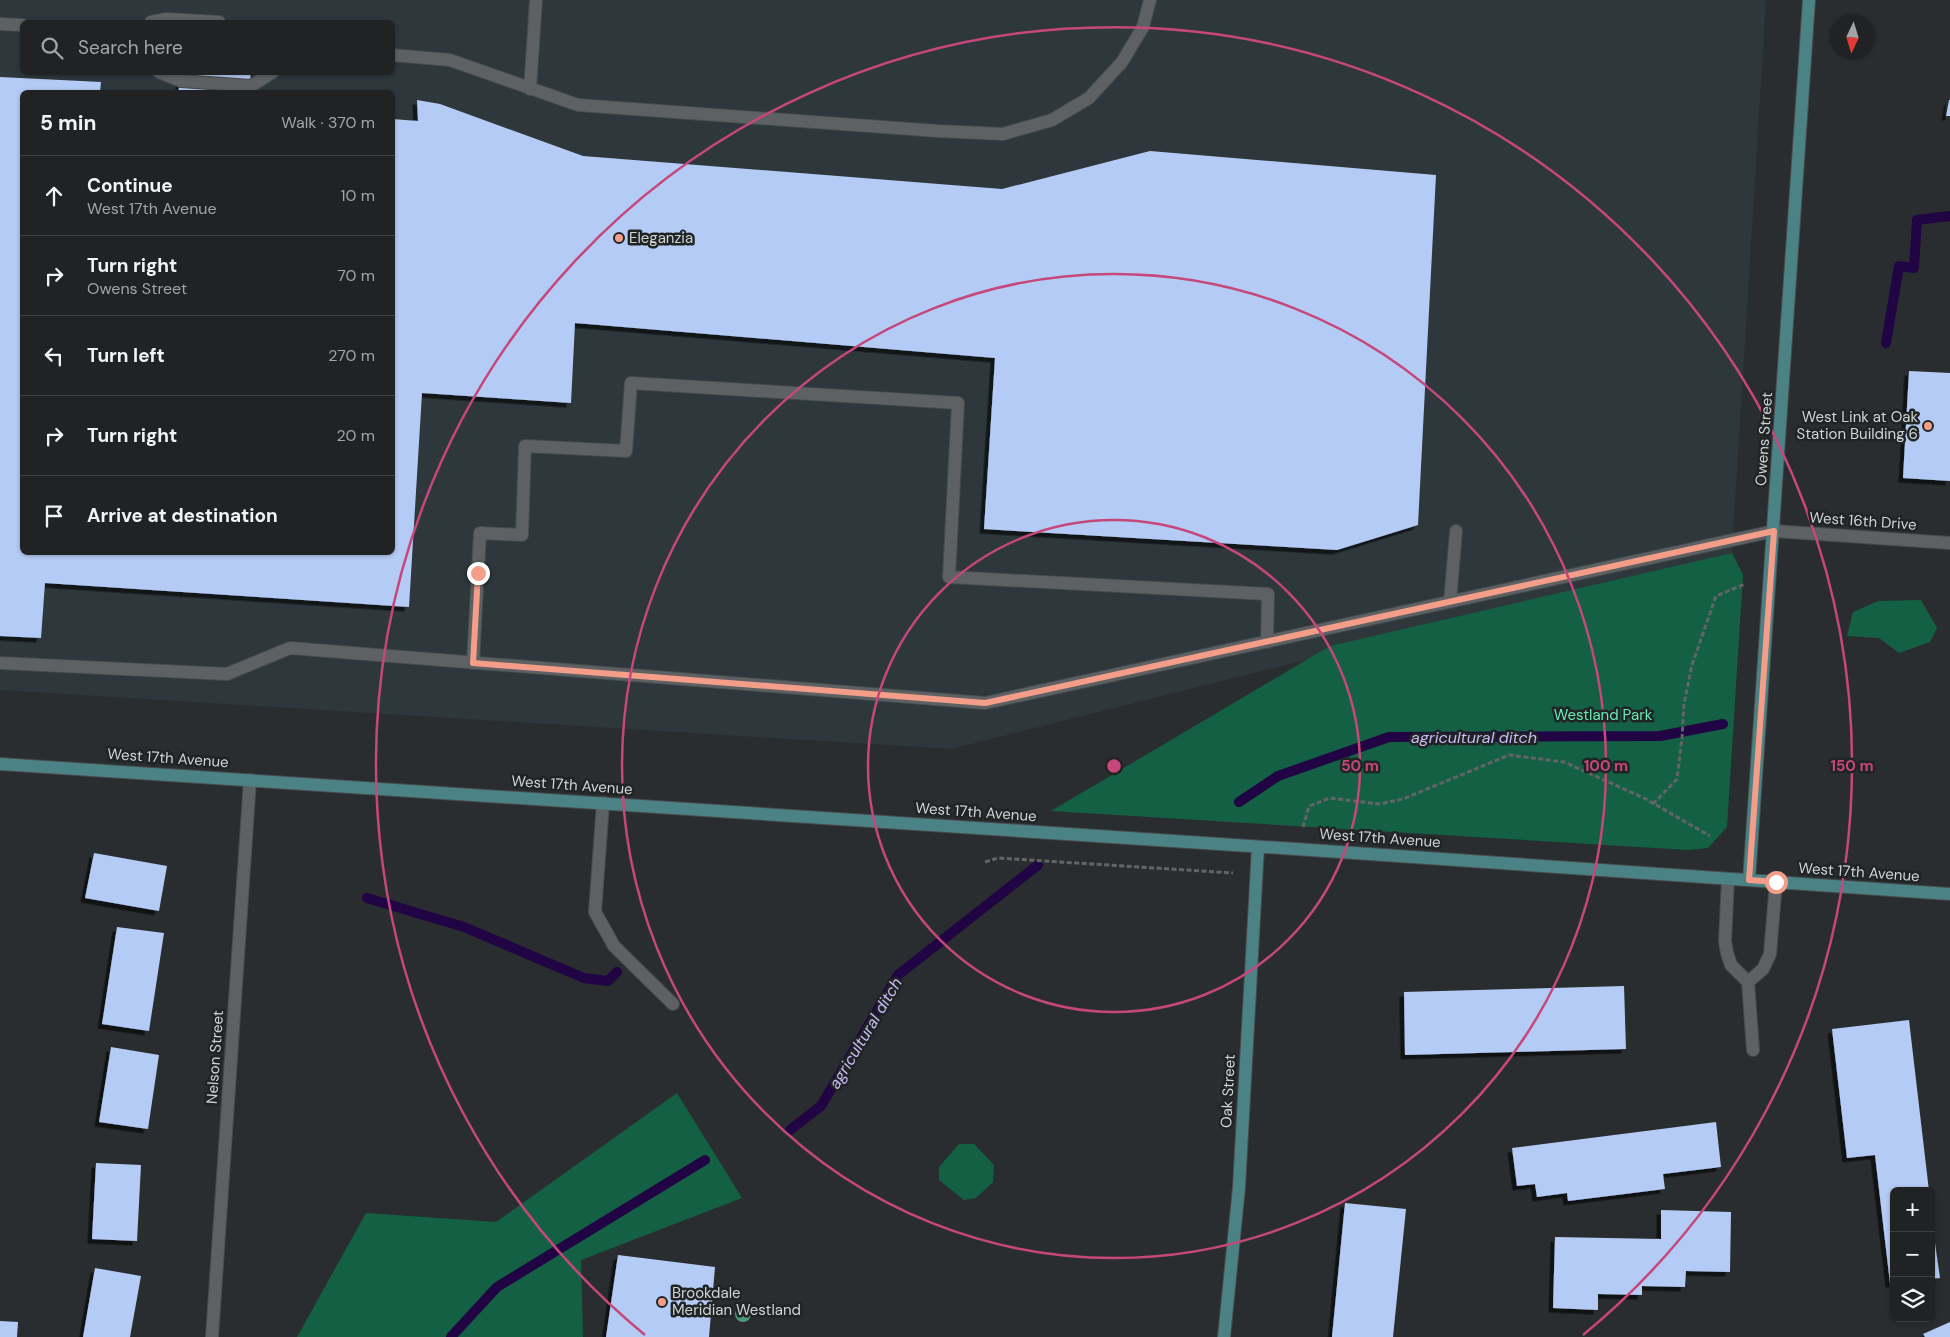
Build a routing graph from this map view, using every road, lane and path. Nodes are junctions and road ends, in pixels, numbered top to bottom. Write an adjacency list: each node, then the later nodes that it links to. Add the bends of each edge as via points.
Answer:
1 (536, 0): 11 (street)
2 (1150, 0): 11 (street, via 1144,27 1126,55 1089,98 1052,120 1003,134 578,105)
3 (1809, 0): 13 (street, Owens Street)
4 (161, 20): 5 (street)
5 (183, 20)
6 (0, 24): 7 (street)
7 (20, 25)
8 (395, 56): 11 (street, via 450,60)
9 (166, 75): 10 (street, via 181,81 251,86)
10 (268, 75)
11 (530, 89)
12 (1456, 531): 16 (street)
13 (1774, 531): 14 (street, West 16th Drive); 15 (street, Owens Street); 16 (street, West 16th Drive)
14 (1950, 543)
15 (1771, 572): 23 (path, via 1716,596 1692,665 1684,704 1678,779); 30 (street, Owens Street)
16 (1450, 602): 17 (street, West 16th Drive)
17 (1266, 642): 19 (street, West 16th Drive, via 985,703); 19 (street, via 1268,594 949,577 958,403 631,383 626,451 525,446 522,535 480,533)
18 (0, 663): 19 (street, West 16th Drive, via 227,674 290,648)
19 (473, 663)
20 (0, 764): 21 (street, West 17th Avenue)
21 (250, 780): 22 (street, West 17th Avenue); 36 (street, Nelson Street)
22 (603, 803): 25 (street, West 17th Avenue); 34 (street, via 595,912 614,946)
23 (1653, 804): 24 (path); 26 (path, via 1564,762 1509,755 1403,799 1379,804 1330,798 1309,806)
24 (1710, 836)
25 (1258, 847): 26 (street, West 17th Avenue); 28 (street, Oak Street)
26 (1296, 849): 29 (street, West 17th Avenue)
27 (984, 862): 28 (path, via 998,858)
28 (1256, 874): 37 (street, Oak Street, via 1239,1187)
29 (1728, 878): 30 (street, West 17th Avenue); 33 (street, via 1726,953 1731,965)
30 (1749, 880): 31 (street, West 17th Avenue)
31 (1776, 882): 32 (street, West 17th Avenue); 33 (street, via 1770,954 1763,968)
32 (1950, 894)
33 (1748, 982): 35 (street)
34 (673, 1004)
35 (1753, 1050)
36 (212, 1337)
37 (1224, 1337)

